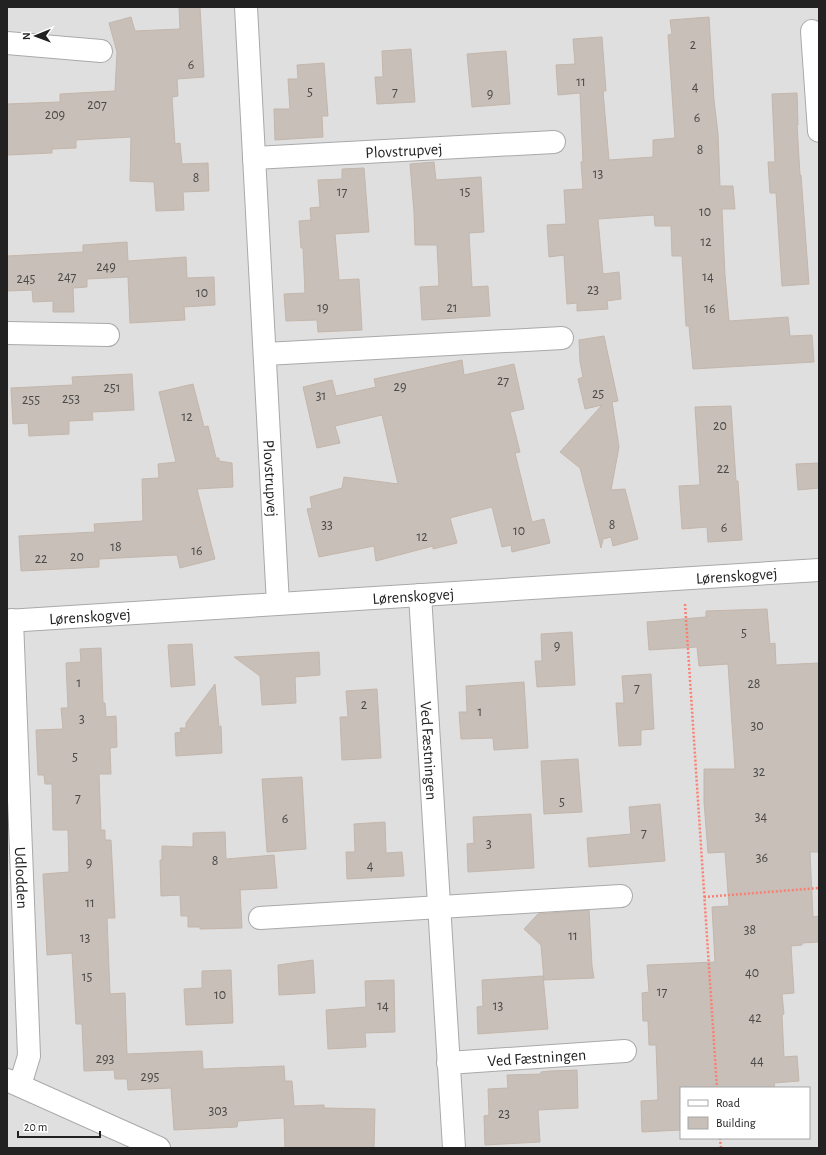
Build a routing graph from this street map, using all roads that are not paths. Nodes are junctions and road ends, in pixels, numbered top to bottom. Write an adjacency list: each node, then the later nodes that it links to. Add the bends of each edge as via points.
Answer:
1 (246, 7): 7 (street, Plovstrupvej)
2 (812, 32): 5 (street)
3 (7, 43): 4 (street)
4 (101, 51)
5 (819, 131)
6 (554, 142): 7 (street, Plovstrupvej)
7 (254, 158): 11 (street, Plovstrupvej)
8 (7, 333): 9 (street)
9 (108, 335)
10 (562, 338): 11 (street)
11 (265, 354): 14 (street, Plovstrupvej)
12 (819, 570): 13 (street, Lørenskogvej)
13 (420, 595): 14 (street, Lørenskogvej); 17 (street, Ved Fæstningen)
14 (278, 604): 15 (street, Lørenskogvej)
15 (9, 621): 21 (street, Udlodden, via 28,1056)
16 (620, 896): 17 (street)
17 (439, 907): 18 (street); 20 (street, Ved Fæstningen)
18 (260, 918)
19 (625, 1052): 20 (street, Ved Fæstningen)
20 (448, 1063): 23 (street, Ved Fæstningen)
21 (13, 1083): 22 (street)
22 (159, 1148)
23 (454, 1148)

